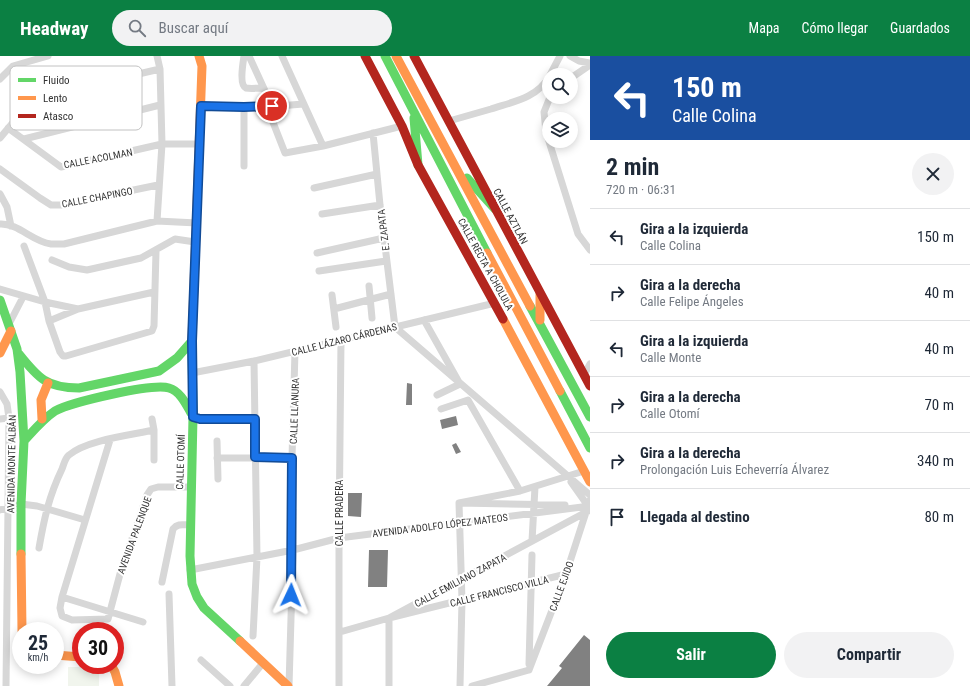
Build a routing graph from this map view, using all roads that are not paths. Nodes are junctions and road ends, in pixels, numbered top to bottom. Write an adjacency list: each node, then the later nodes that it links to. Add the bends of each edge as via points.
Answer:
1 (48, 56): 15 (street)
2 (157, 56): 18 (street)
3 (198, 56): 28 (main road, CALLE OTOMÍ, via 202,66)
4 (244, 56): 23 (street, via 244,87)
5 (249, 56): 23 (street)
6 (282, 56): 25 (street)
7 (365, 56): 35 (main road, CALLE RECTA A CHOLULA)
8 (384, 56): 32 (main road, CALLE RECTA A CHOLULA)
9 (396, 56): 24 (main road, CALLE RECTA A CHOLULA)
10 (404, 56): 24 (main road)
11 (414, 56): 33 (main road, CALLE AZTLÁN)
12 (560, 56): 16 (street)
13 (570, 56): 14 (street)
14 (590, 64): 20 (street)
15 (13, 66)
16 (554, 68)
17 (10, 69): 21 (street)
18 (160, 69): 19 (street); 27 (street)
19 (142, 73)
20 (578, 73)
21 (0, 79)
22 (542, 87): 33 (street, via 520,100)
23 (263, 88): 29 (street)
24 (420, 102): 45 (main road, CALLE RECTA A CHOLULA)
25 (303, 104): 29 (street); 44 (street)
26 (547, 104): 63 (street, via 544,112 546,132 578,234)
27 (160, 105): 31 (street); 42 (street)
28 (201, 106): 30 (street); 43 (main road, CALLE OTOMÍ)
29 (269, 106): 30 (street); 44 (street, via 285,154)
30 (244, 107): 47 (street)
31 (142, 110)
32 (414, 113): 46 (main road); 115 (main road, CALLE RECTA A CHOLULA)
33 (449, 121): 54 (main road, CALLE AZTLÁN)
34 (10, 126): 36 (street)
35 (402, 126): 39 (street); 46 (main road, CALLE RECTA A CHOLULA)
36 (8, 128): 40 (street)
37 (11, 130): 41 (street, CALLE ACOLMAN)
38 (60, 130): 41 (street)
39 (373, 133): 44 (street); 49 (street, E. ZAPATA)
40 (0, 138)
41 (24, 139): 42 (street, CALLE ACOLMAN, via 61,167)
42 (162, 144): 43 (street, CALLE ACOLMAN); 50 (street)
43 (200, 144): 57 (main road, CALLE OTOMÍ)
44 (323, 146)
45 (454, 164): 54 (main road); 85 (main road, CALLE RECTA A CHOLULA)
46 (418, 165): 79 (main road, CALLE RECTA A CHOLULA)
47 (244, 166)
48 (0, 169): 50 (street, CALLE CHAPINGO, via 51,205)
49 (376, 174): 51 (street); 53 (street, E. ZAPATA)
50 (158, 185): 56 (street)
51 (314, 188)
52 (0, 194): 59 (street, via 7,207)
53 (380, 205): 55 (street); 60 (street, E. ZAPATA)
54 (495, 209): 73 (main road, CALLE AZTLÁN)
55 (322, 214)
56 (157, 221): 57 (street); 59 (street, via 64,244 38,240)
57 (197, 223): 61 (main road, CALLE OTOMÍ)
58 (0, 224): 59 (street)
59 (11, 226)
60 (384, 238): 65 (street); 67 (street, E. ZAPATA)
61 (195, 242): 64 (street, via 175,239); 90 (main road, CALLE OTOMÍ)
62 (24, 246): 78 (street)
63 (590, 250)
64 (156, 251): 66 (street, via 141,258 87,270 69,267); 71 (street)
65 (317, 253)
66 (52, 260)
67 (386, 261): 68 (street); 72 (street, E. ZAPATA)
68 (319, 271)
69 (369, 286): 76 (street)
70 (0, 289): 75 (street)
71 (154, 292): 81 (street); 84 (street, via 152,330 66,356 62,356)
72 (391, 294): 76 (street); 87 (street, E. ZAPATA)
73 (540, 294): 85 (main road); 97 (main road, CALLE AZTLÁN)
74 (332, 295): 80 (street)
75 (23, 296): 78 (street); 88 (street)
76 (370, 299): 80 (street); 82 (street)
77 (0, 300): 88 (main road, AVENIDA MONTE ALBÁN)
78 (45, 302): 81 (street); 84 (street)
79 (495, 303): 83 (street, CALLE LÁZARO CÁRDENAS); 121 (main road, CALLE RECTA A CHOLULA)
80 (334, 308): 86 (street)
81 (78, 309): 84 (street)
82 (372, 318)
83 (424, 320): 87 (street, CALLE LÁZARO CÁRDENAS); 99 (street)
84 (49, 322)
85 (540, 323): 105 (main road, CALLE RECTA A CHOLULA)
86 (336, 327)
87 (395, 327): 89 (street, CALLE LÁZARO CÁRDENAS); 99 (street)
88 (10, 328): 91 (main road, AVENIDA MONTE ALBÁN); 93 (main road)
89 (341, 340): 92 (street, CALLE LÁZARO CÁRDENAS); 140 (street, CALLE PRADERA)
90 (192, 341): 96 (main road, CALLE OTOMÍ); 98 (main road, via 169,366 150,374 79,388)
91 (17, 349): 98 (main road, via 33,372); 114 (main road, AVENIDA MONTE ALBÁN)
92 (295, 351): 94 (street, CALLE LÁZARO CÁRDENAS); 119 (street, CALLE LLANURA)
93 (0, 353)
94 (254, 361): 96 (street, CALLE LÁZARO CÁRDENAS); 110 (street)
95 (590, 364): 97 (street)
96 (192, 373): 104 (main road, CALLE OTOMÍ)
97 (584, 375): 100 (main road, CALLE AZTLÁN)
98 (48, 383): 108 (main road, via 41,398)
99 (459, 383): 102 (street); 122 (street)
100 (590, 386)
101 (0, 392): 106 (street, via 7,404)
102 (437, 395)
103 (441, 410): 127 (street, via 468,400)
104 (193, 417): 108 (main road, via 184,399 170,388 162,386 142,388 64,407); 110 (street); 125 (main road, CALLE OTOMÍ)
105 (590, 417)
106 (9, 418): 107 (street); 133 (street)
107 (0, 419)
108 (42, 419): 114 (main road)
109 (152, 419): 111 (street)
110 (255, 419): 117 (street)
111 (154, 430): 112 (street); 120 (street)
112 (110, 440): 134 (street, via 77,449 67,456); 137 (street)
113 (217, 440): 118 (street)
114 (24, 441): 130 (main road, AVENIDA MONTE ALBÁN)
115 (590, 447): 116 (main road)
116 (590, 454)
117 (255, 457): 118 (street); 119 (street); 145 (street)
118 (217, 458): 123 (street)
119 (292, 458): 143 (street, CALLE LLANURA)
120 (154, 460)
121 (584, 471): 122 (street, AVENIDA ADOLFO LÓPEZ MATEOS); 124 (main road, CALLE RECTA A CHOLULA)
122 (568, 477): 126 (street, AVENIDA ADOLFO LÓPEZ MATEOS); 128 (street); 132 (street)
123 (218, 479)
124 (590, 482)
125 (190, 487): 139 (main road, CALLE OTOMÍ); 154 (street, AVENIDA PALENQUE, via 158,487 151,489 147,495)
126 (535, 487): 127 (street, AVENIDA ADOLFO LÓPEZ MATEOS); 131 (street)
127 (520, 491): 129 (street, AVENIDA ADOLFO LÓPEZ MATEOS)
128 (590, 494)
129 (459, 503): 131 (street, AVENIDA ADOLFO LÓPEZ MATEOS); 138 (street)
130 (21, 504): 133 (street); 134 (street); 156 (main road, AVENIDA MONTE ALBÁN)
131 (534, 504): 132 (street, AVENIDA ADOLFO LÓPEZ MATEOS); 136 (street)
132 (589, 506): 136 (street, AVENIDA ADOLFO LÓPEZ MATEOS); 141 (street, CALLE EMILIANO ZAPATA); 147 (street, CALLE EJIDO)
133 (8, 507): 135 (street); 164 (street)
134 (47, 508): 137 (street); 142 (street)
135 (0, 510)
136 (534, 513): 138 (street, AVENIDA ADOLFO LÓPEZ MATEOS); 141 (street)
137 (85, 520): 152 (street)
138 (459, 522): 140 (street, AVENIDA ADOLFO LÓPEZ MATEOS); 148 (street)
139 (190, 525): 146 (main road, CALLE OTOMÍ); 149 (street, via 176,525 173,529)
140 (339, 538): 143 (street, AVENIDA ADOLFO LÓPEZ MATEOS); 158 (street, CALLE PRADERA)
141 (532, 541): 148 (street, CALLE EMILIANO ZAPATA)
142 (39, 548)
143 (293, 550): 145 (street, AVENIDA ADOLFO LÓPEZ MATEOS); 169 (street, CALLE LLANURA)
144 (532, 555): 150 (street)
145 (257, 557): 146 (street, AVENIDA ADOLFO LÓPEZ MATEOS); 159 (street)
146 (190, 570): 161 (main road, CALLE OTOMÍ, via 192,584 204,608)
147 (566, 574): 150 (street, CALLE FRANCISCO VILLA); 162 (street, CALLE EJIDO)
148 (461, 580): 153 (street); 155 (street, CALLE EMILIANO ZAPATA)
149 (162, 582)
150 (531, 583): 153 (street, CALLE FRANCISCO VILLA); 162 (street)
151 (169, 594): 166 (street)
152 (62, 597): 154 (street); 154 (street, AVENIDA PALENQUE, via 62,616 72,620 108,619)
153 (462, 600): 155 (street, CALLE FRANCISCO VILLA); 172 (street)
154 (110, 612): 157 (street)
155 (389, 618): 158 (street, CALLE FRANCISCO VILLA); 171 (street)
156 (21, 622)
157 (143, 622)
158 (340, 632): 170 (street, CALLE PRADERA)
159 (253, 636)
160 (201, 660): 167 (street)
161 (263, 663): 168 (street); 169 (main road, CALLE OTOMÍ)
162 (528, 670): 173 (street)
163 (116, 674): 165 (main road)
164 (6, 686)
165 (119, 686)
166 (172, 686)
167 (230, 686)
168 (244, 686)
169 (289, 686)
170 (340, 686)
171 (390, 686)
172 (460, 686)
173 (472, 686)

